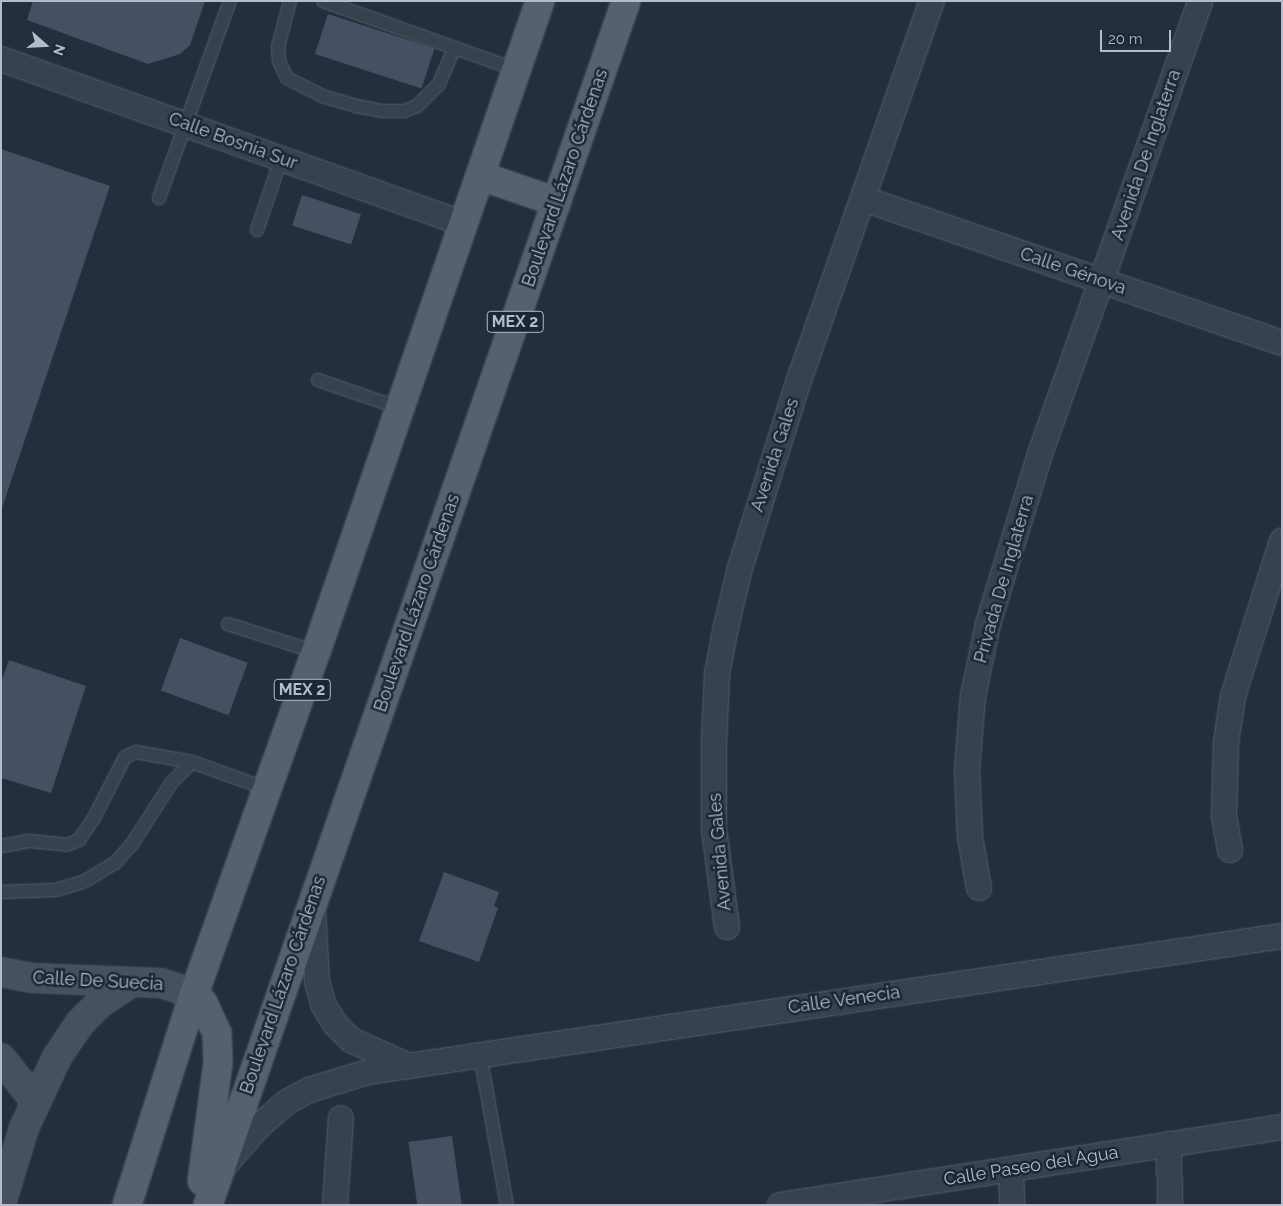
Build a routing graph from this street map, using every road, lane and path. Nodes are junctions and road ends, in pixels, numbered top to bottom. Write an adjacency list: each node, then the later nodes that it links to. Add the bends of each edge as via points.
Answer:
1 (230, 1): 11 (lane)
2 (290, 1): 8 (lane, via 278,47 279,61 287,78 322,96 356,106 382,112 404,111 417,106 439,84)
3 (323, 1): 8 (lane)
4 (540, 1): 10 (main road, MEX 2)
5 (626, 1): 16 (main road, Boulevard Lázaro Cárdenas / MEX 2)
6 (932, 1): 15 (street, Avenida Gales)
7 (1200, 1): 19 (street, Avenida De Inglaterra)
8 (454, 48): 10 (lane)
9 (1, 59): 11 (street, Calle Bosnia Sur)
10 (517, 70): 13 (main road, MEX 2)
11 (184, 124): 12 (street, Calle Bosnia Sur); 14 (lane)
12 (282, 159): 17 (street, Calle Bosnia Sur); 18 (lane)
13 (481, 176): 16 (main road); 17 (main road, MEX 2)
14 (159, 198)
15 (864, 199): 19 (street, Calle Génova); 33 (street, Avenida Gales, via 764,486 726,627 717,674 714,829)
16 (558, 202): 32 (main road, Boulevard Lázaro Cárdenas / MEX 2)
17 (464, 224): 22 (main road, MEX 2)
18 (257, 230)
19 (1102, 281): 20 (street, Calle Génova); 30 (street, Privada De Inglaterra, via 1040,454 988,624 973,696 968,789 970,837)
20 (1282, 343)
21 (318, 380): 22 (lane)
22 (400, 408): 25 (main road, MEX 2)
23 (1282, 541): 29 (street, via 1241,670 1227,733 1223,783)
24 (228, 624): 25 (lane)
25 (316, 652): 27 (main road, MEX 2)
26 (192, 762): 27 (lane); 28 (lane, via 136,752 125,757 79,840 67,845 30,841); 31 (lane, via 161,796 132,844 115,863 85,881 56,890)
27 (267, 789): 37 (main road, MEX 2)
28 (1, 846)
29 (1230, 850)
30 (979, 888)
31 (1, 892)
32 (312, 899): 40 (street, via 314,952 323,1004 335,1024 351,1040); 46 (main road, Boulevard Lázaro Cárdenas / MEX 2)
33 (727, 927)
34 (1282, 936): 38 (street, Calle Venecia)
35 (1, 972): 36 (street, Calle De Suecia, via 31,978)
36 (130, 983): 37 (street, Calle De Suecia, via 161,983); 41 (street, via 99,1004 79,1024 56,1057)
37 (194, 994): 49 (main road, MEX 2); 50 (main road, via 203,1003 217,1033 218,1063)
38 (480, 1054): 40 (street, Calle Venecia); 53 (lane)
39 (1, 1058): 41 (street)
40 (407, 1065): 46 (street, Calle Venecia, via 336,1080 309,1090 271,1114)
41 (36, 1102): 48 (street, via 15,1155)
42 (342, 1118): 52 (street)
43 (1282, 1127): 44 (street, Calle Paseo del Agua)
44 (1169, 1144): 45 (street, Calle Paseo del Agua); 56 (street)
45 (1011, 1170): 47 (street, Calle Paseo del Agua); 55 (street)
46 (218, 1172): 51 (main road, Boulevard Lázaro Cárdenas / MEX 2)
47 (860, 1199): 54 (street, Calle Paseo del Agua)
48 (1, 1204)
49 (127, 1205)
50 (198, 1205)
51 (208, 1205)
52 (335, 1205)
53 (507, 1205)
54 (780, 1205)
55 (1012, 1205)
56 (1170, 1205)

